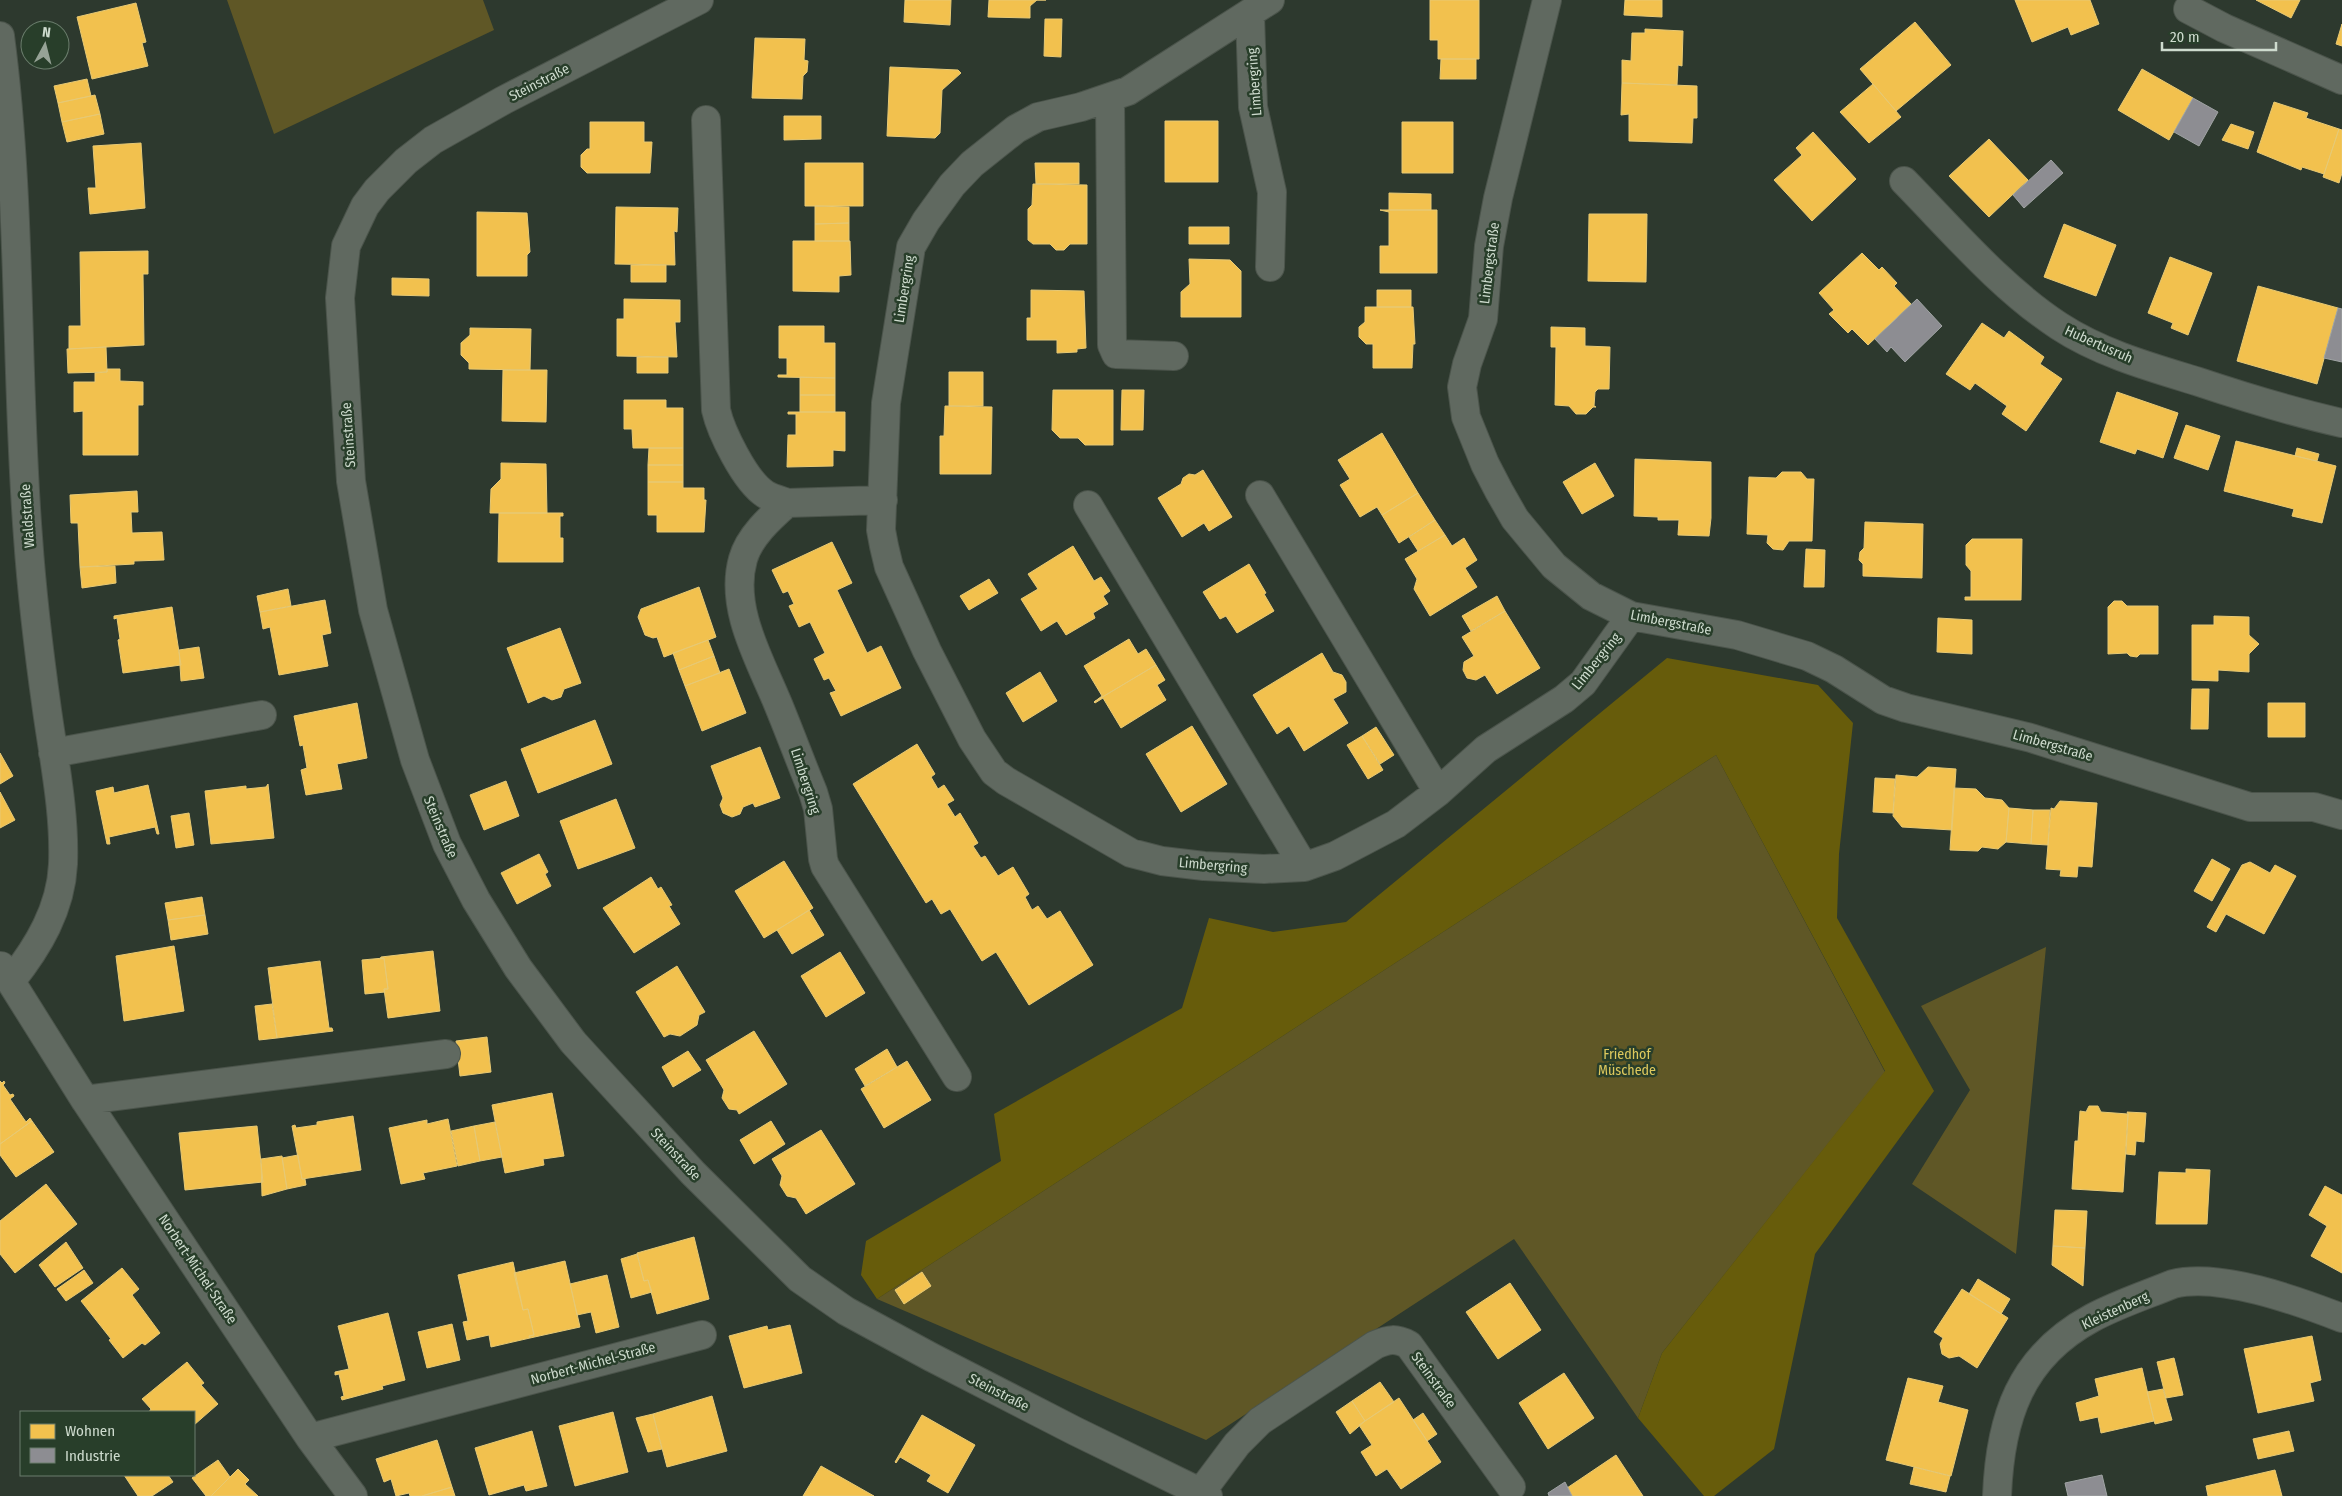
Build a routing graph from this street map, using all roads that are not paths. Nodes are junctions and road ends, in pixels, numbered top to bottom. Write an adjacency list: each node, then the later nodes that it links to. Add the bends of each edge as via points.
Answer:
1 (699, 0): 31 (street, Steinstraße, via 433,140 377,190 365,206 346,246 340,298 351,481 373,610 414,760 447,844 476,900 518,968 573,1042 705,1186 800,1279 846,1311 931,1358)
2 (1547, 0): 17 (street, Limbergstraße, via 1498,198 1489,246 1483,319 1467,364 1462,397 1466,418 1485,464 1515,520 1537,548 1576,585 1608,606)
3 (1260, 7): 7 (street, Limbergring, via 1156,74); 10 (street, Limbergring, via 1253,107 1272,192)
4 (2188, 9): 6 (street)
5 (0, 36): 19 (street, Waldstraße, via 13,160 26,514 33,601)
6 (2342, 80)
7 (1110, 98): 11 (street, via 1112,345 1116,354); 14 (street, Limbergring, via 1038,117 1016,129 972,164 940,200 916,235 907,262 888,383)
8 (706, 120): 15 (street, via 716,410 730,446 755,485 765,494)
9 (1904, 182): 12 (street, Hubertusruh, via 1995,274 2041,313 2078,337 2181,377)
10 (1270, 267)
11 (1174, 356)
12 (2342, 423)
13 (1260, 495): 20 (street)
14 (882, 500): 15 (street); 22 (street, Limbergring, via 881,530 890,567 972,739 994,772 1021,791 1131,853 1204,866)
15 (786, 503): 25 (street, Limbergring, via 769,519 743,558 741,597 747,628 813,792 825,866)
16 (1088, 505): 22 (street)
17 (1631, 616): 20 (street, Limbergring, via 1583,683 1564,699 1486,749); 21 (street, Limbergstraße, via 1772,644 1828,666 1883,700 2091,755 2229,802 2250,807 2314,808)
18 (262, 716): 19 (street)
19 (53, 753): 23 (street, Waldstraße, via 62,832 60,885 45,933 34,952)
20 (1438, 792): 22 (street, Limbergring, via 1396,824 1335,856)
21 (2342, 815)
22 (1304, 867)
23 (5, 973): 26 (street, Norbert-Michel-Straße)
24 (446, 1054): 26 (street)
25 (957, 1077)
26 (86, 1100): 29 (street, Norbert-Michel-Straße)
27 (2342, 1318): 33 (street, Kleistenberg, via 2299,1302 2203,1281 2173,1284 2093,1318 2043,1354 2021,1386 2003,1442)
28 (702, 1335): 29 (street, Norbert-Michel-Straße)
29 (310, 1438): 32 (street, Norbert-Michel-Straße)
30 (1511, 1487): 31 (street, Steinstraße, via 1409,1345 1398,1339 1389,1339 1260,1421 1237,1444)
31 (1202, 1495)
32 (353, 1496)
33 (1997, 1496)

